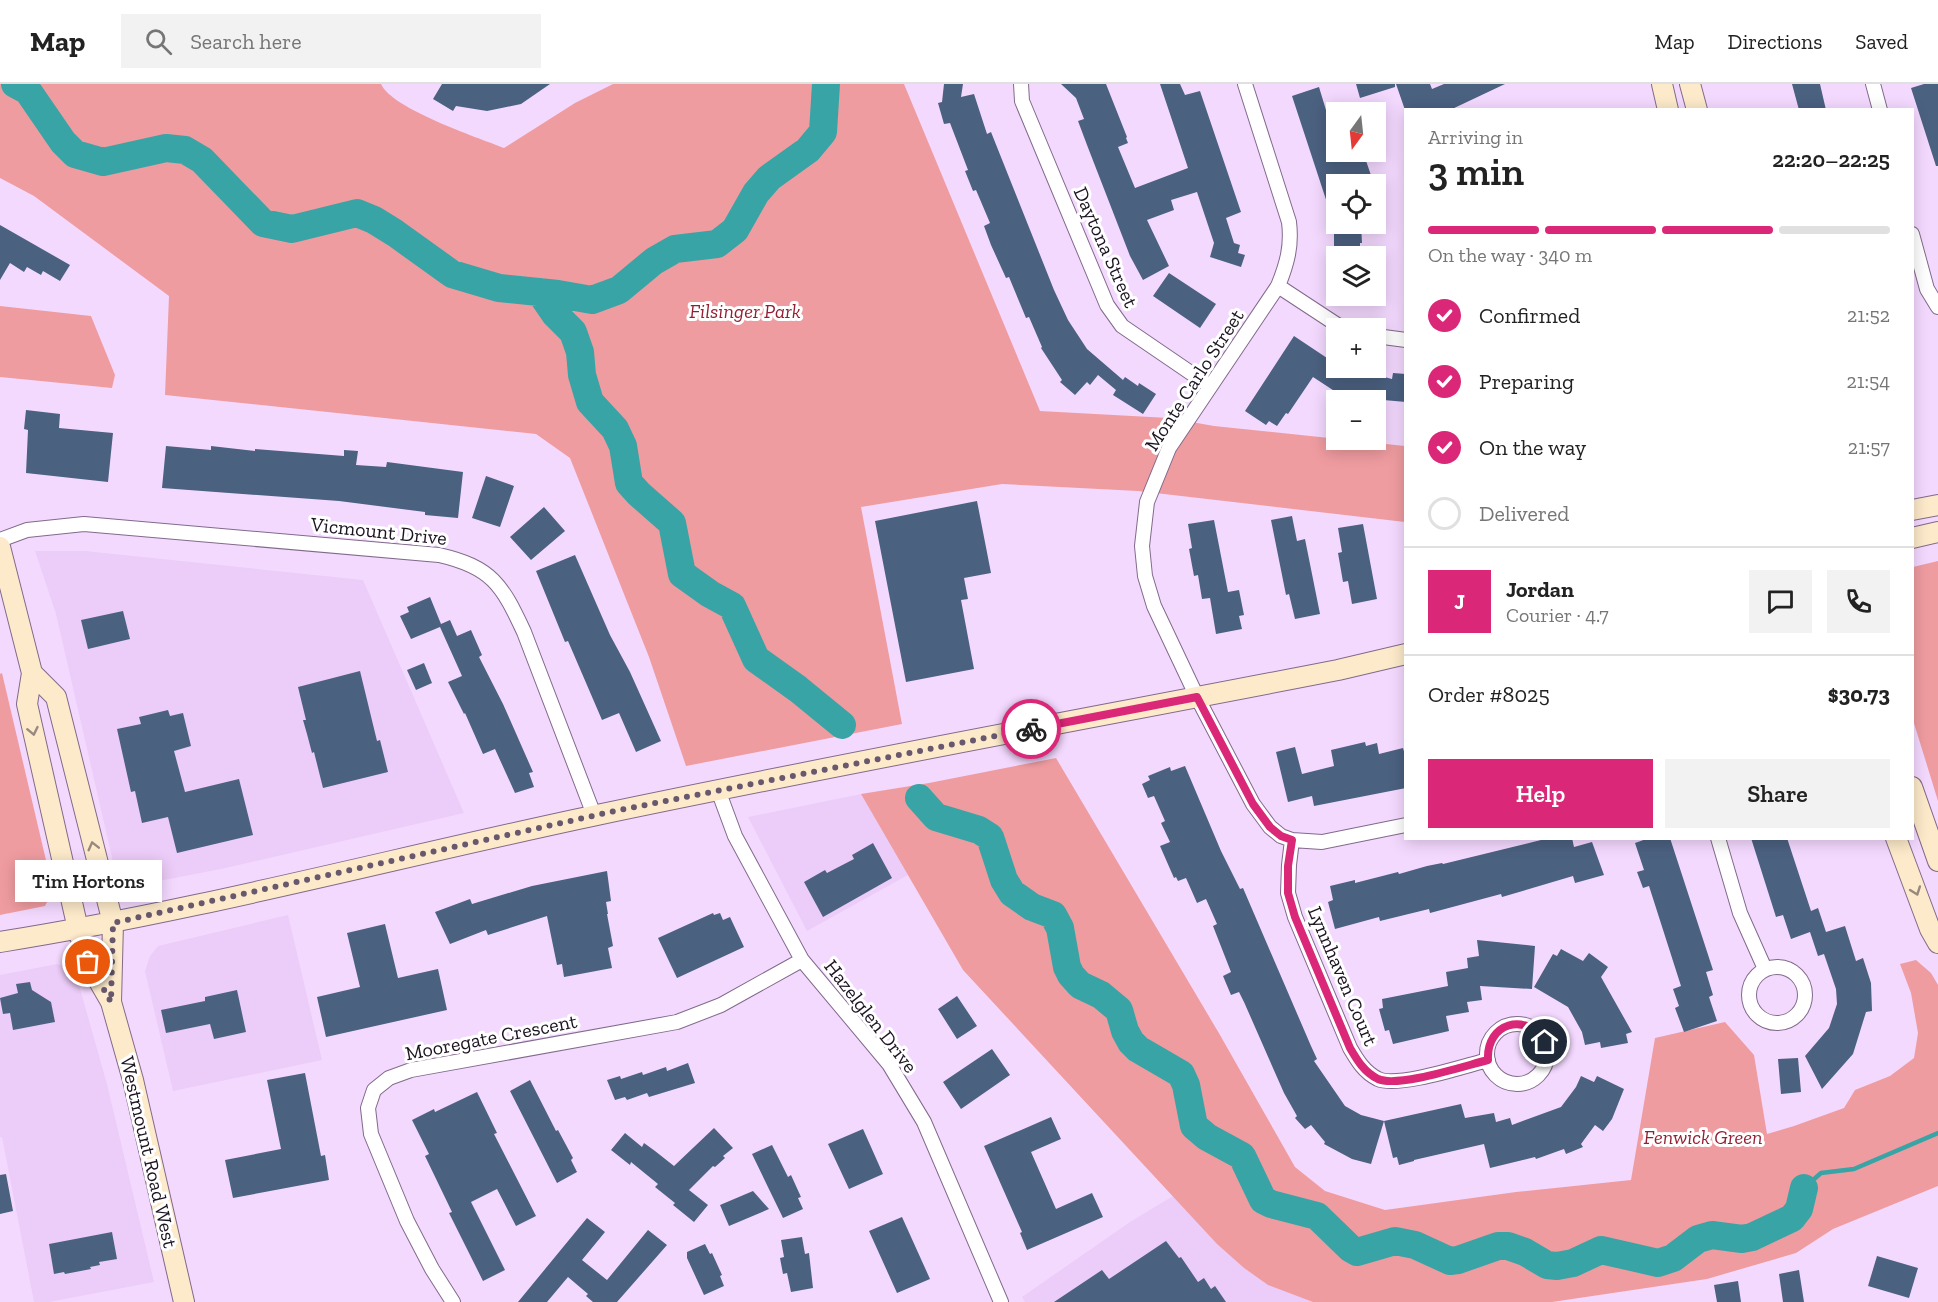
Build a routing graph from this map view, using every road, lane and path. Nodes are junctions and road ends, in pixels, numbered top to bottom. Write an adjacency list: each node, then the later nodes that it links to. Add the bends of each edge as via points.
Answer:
1 (1021, 84): 15 (street, Daytona Street, via 1022,101 1113,316 1122,327)
2 (1245, 84): 10 (street, Monte Carlo Street, via 1289,222 1287,263)
3 (1662, 84): 6 (main road)
4 (1690, 84): 7 (main road)
5 (1873, 84): 8 (street)
6 (1668, 108)
7 (1696, 108)
8 (1879, 108)
9 (1914, 241): 11 (street, via 1927,289)
10 (1278, 286): 12 (street); 15 (street, Monte Carlo Street)
11 (1938, 307)
12 (1327, 318)
13 (1386, 337): 14 (street)
14 (1404, 340)
15 (1210, 386): 24 (street, Monte Carlo Street, via 1169,448 1148,496 1142,546 1154,606)
16 (1938, 505): 17 (main road)
17 (1914, 510)
18 (1938, 532): 19 (main road)
19 (1914, 538)
20 (0, 540): 27 (street, Vicmount Drive, via 27,530 84,524 439,555 464,561 498,584 510,603)
21 (0, 548): 23 (main road, Westmount Road West)
22 (1404, 654): 24 (main road)
23 (32, 673): 33 (main road, Westmount Road West, one-way to 23, via 56,697); 34 (main road, Westmount Road West, one-way to 34, via 27,704)
24 (1197, 697): 25 (main road); 29 (street, Monte Carlo Street, via 1253,804 1270,827)
25 (718, 790): 27 (main road); 37 (street, Hazelglen Drive, via 735,836)
26 (1914, 793): 32 (main road)
27 (594, 815): 33 (main road)
28 (1404, 825): 29 (street, via 1322,842)
29 (1292, 840): 40 (street, Lynnhaven Court, via 1288,893 1295,917 1360,1064 1389,1082)
30 (1719, 840): 38 (street, via 1740,913)
31 (1897, 840): 36 (main road, one-way to 36)
32 (1938, 861)
33 (113, 923): 34 (main road); 39 (main road, Westmount Road West)
34 (78, 929): 35 (main road); 39 (main road, Westmount Road West, via 88,962)
35 (0, 942)
36 (1938, 943)
37 (801, 960): 42 (street, Mooregate Crescent, via 721,1005 677,1022 411,1070 389,1078 374,1090 368,1108 371,1134 411,1229); 43 (street, Hazelglen Drive, via 889,1064 924,1122)
38 (1765, 969): 38 (street, via 1749,987 1752,1010 1764,1021 1787,1022 1796,1017 1804,1003 1803,984 1798,975 1785,968)
39 (111, 1002): 41 (main road, Westmount Road West)
40 (1488, 1060): 40 (street, via 1494,1072 1508,1083 1528,1082 1544,1067 1545,1042 1530,1026 1505,1026 1490,1041)
41 (184, 1302)
42 (453, 1302)
43 (1001, 1302)

